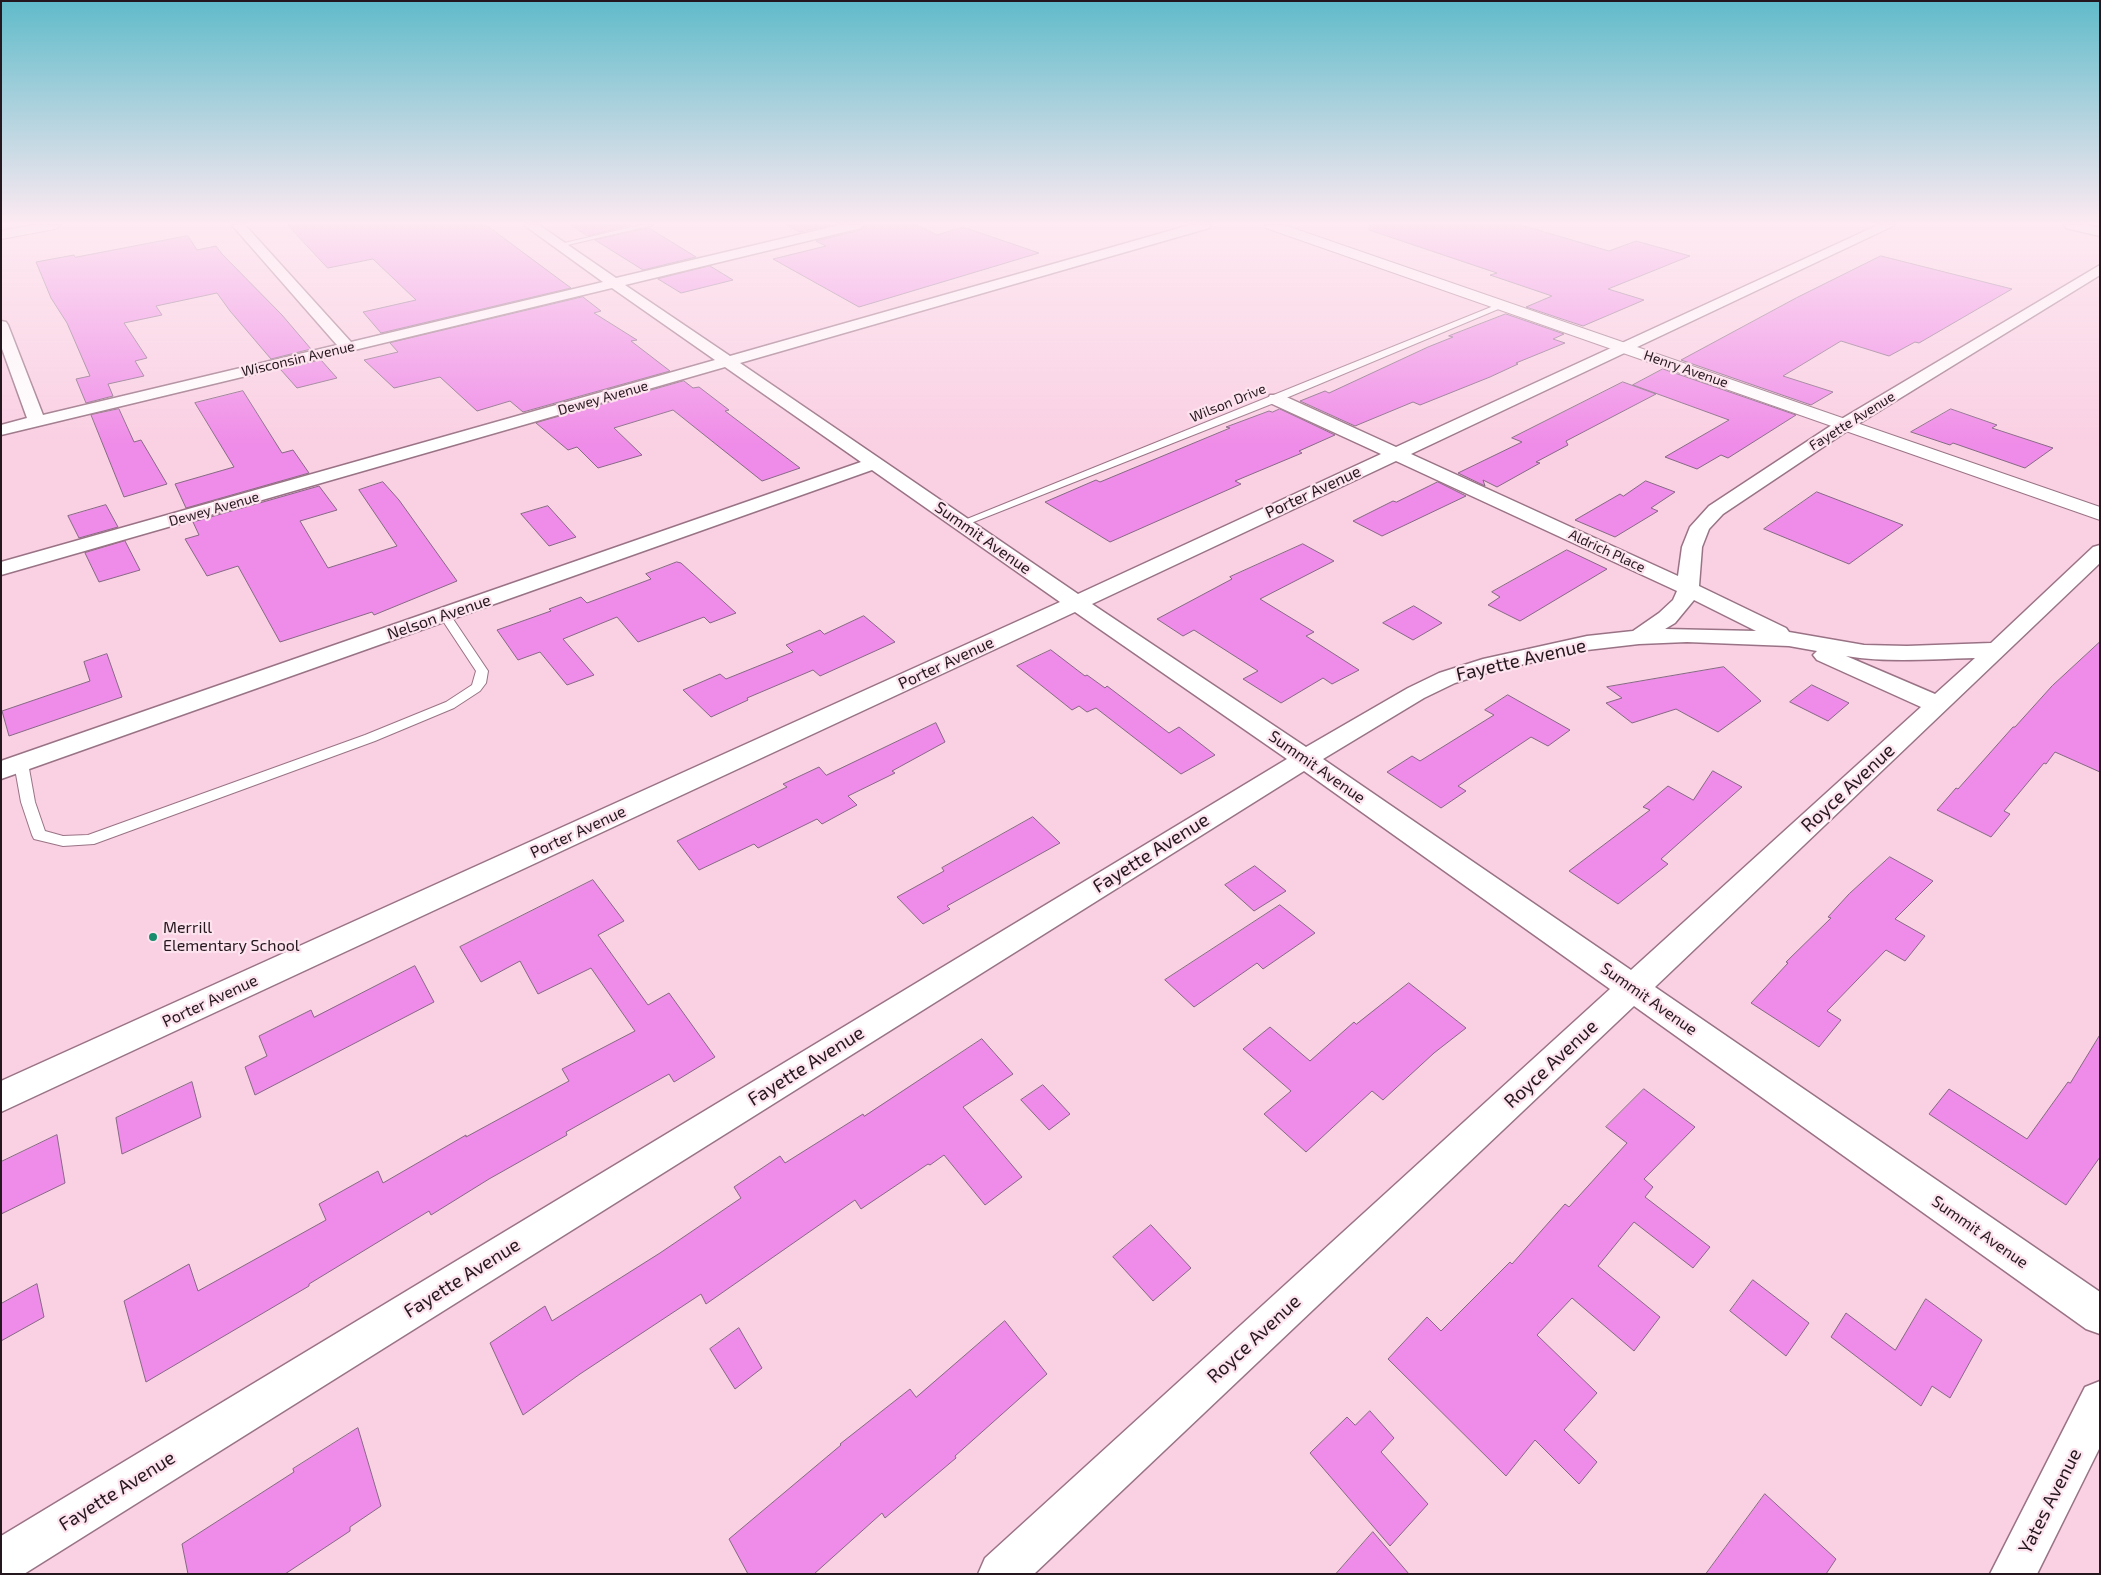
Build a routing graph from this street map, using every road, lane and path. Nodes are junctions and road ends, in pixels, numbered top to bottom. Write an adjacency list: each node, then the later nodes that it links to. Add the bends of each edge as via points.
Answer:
1 (304, 298): 10 (street)
2 (553, 298): 10 (street, Wisconsin Avenue)
3 (635, 298): 12 (street, Summit Avenue)
4 (951, 298): 12 (street, Dewey Avenue)
5 (1485, 298): 8 (street, Henry Avenue)
6 (1732, 298): 11 (street, Porter Avenue)
7 (2052, 298): 15 (street, Fayette Avenue)
8 (1504, 305): 11 (street, Henry Avenue); 13 (lane, Wilson Drive)
9 (1, 325): 14 (street)
10 (347, 347): 14 (street, Wisconsin Avenue)
11 (1626, 348): 15 (street, Henry Avenue); 17 (street, Porter Avenue)
12 (728, 363): 18 (street, Summit Avenue); 22 (street, Dewey Avenue)
13 (1276, 399): 17 (street, Aldrich Place); 20 (lane, Wilson Drive)
14 (37, 421): 16 (street, Wisconsin Avenue)
15 (1844, 425): 19 (street, Henry Avenue); 23 (street, Fayette Avenue, via 1716,510 1700,526 1692,547)
16 (1, 430)
17 (1394, 454): 23 (street, Aldrich Place); 24 (street, Porter Avenue)
18 (876, 464): 20 (street, Summit Avenue); 25 (street, Nelson Avenue)
19 (2100, 514)
20 (962, 523): 24 (street, Summit Avenue)
21 (2100, 551): 28 (street, Royce Avenue)
22 (1, 569)
23 (1689, 588): 26 (street, Fayette Avenue, via 1682,603); 27 (street, Aldrich Place)
24 (1076, 603): 30 (street, Summit Avenue); 33 (street, Porter Avenue)
25 (445, 615): 31 (street, Nelson Avenue); 31 (lane, via 482,672 476,688 450,705 370,738 89,840 63,841 38,835 28,802)
26 (1639, 637): 27 (street, Fayette Avenue); 30 (street, Fayette Avenue, via 1539,653 1447,678)
27 (1789, 638): 28 (street, Fayette Avenue, via 1864,652); 29 (street, Aldrich Place)
28 (1997, 650): 29 (street, Royce Avenue)
29 (1938, 705): 32 (street, Royce Avenue)
30 (1305, 758): 32 (street, Summit Avenue); 36 (street, Fayette Avenue)
31 (11, 767)
32 (1633, 988): 34 (street, Summit Avenue); 37 (street, Royce Avenue)
33 (1, 1097)
34 (2100, 1315)
35 (2100, 1402): 38 (street, Yates Avenue)
36 (1, 1562)
37 (1001, 1574)
38 (2013, 1574)

